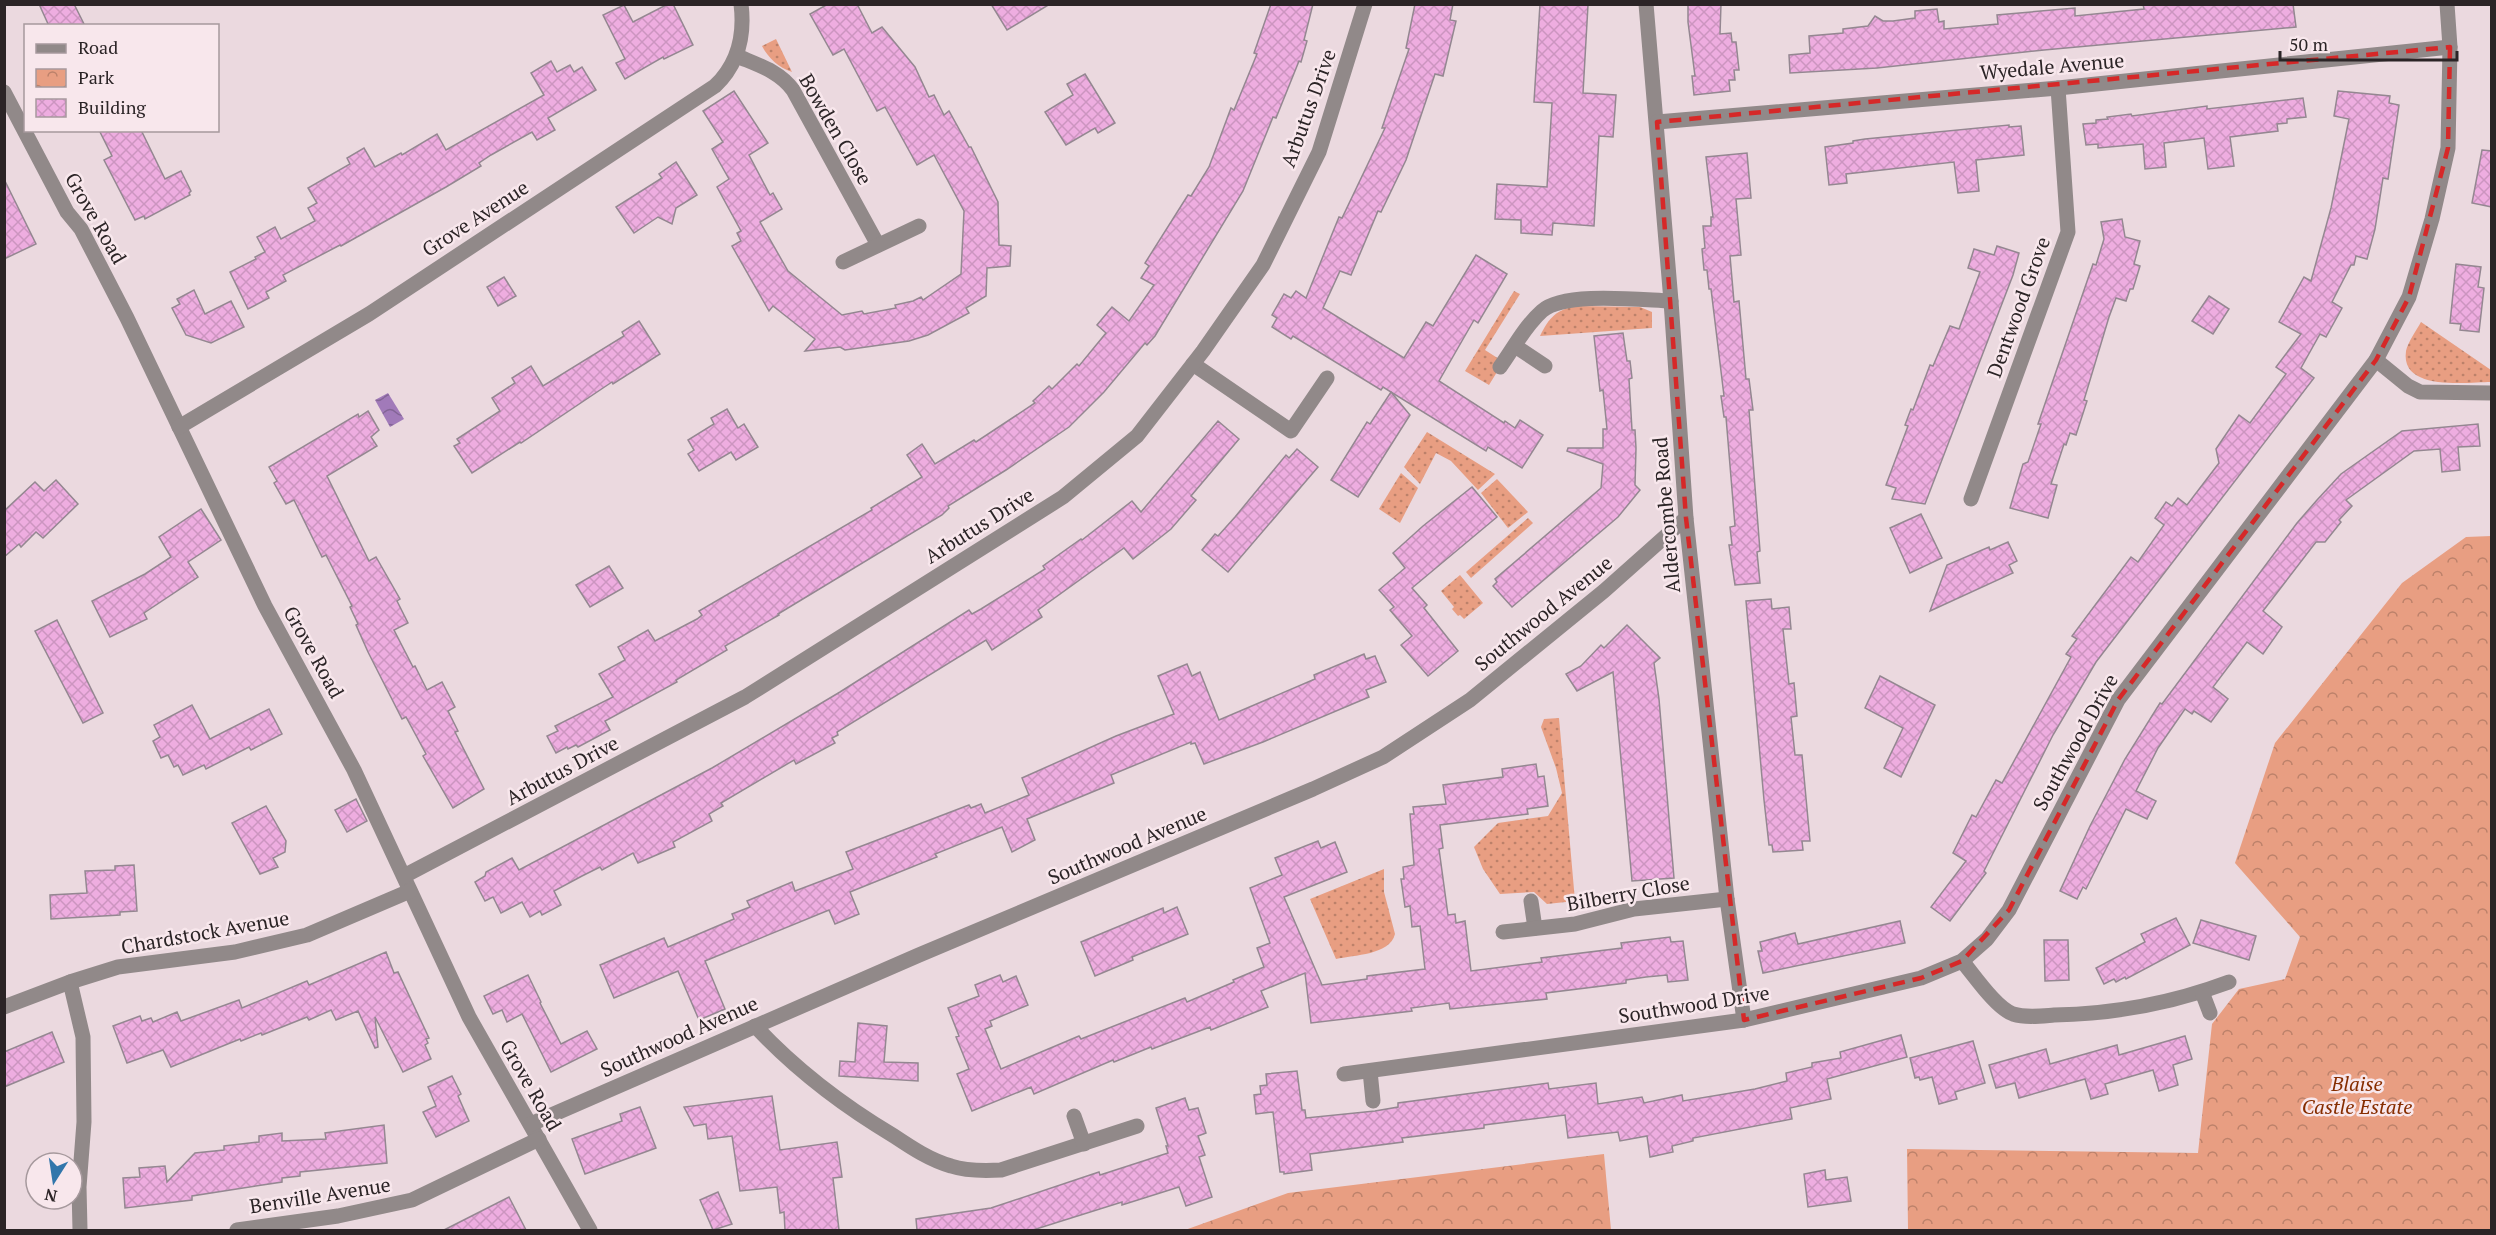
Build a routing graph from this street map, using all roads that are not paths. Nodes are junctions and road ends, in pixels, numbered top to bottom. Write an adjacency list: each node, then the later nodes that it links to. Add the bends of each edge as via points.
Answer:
1 (741, 4): 6 (street, Grove Avenue, via 743,18)
2 (1365, 4): 18 (street, Arbutus Drive, via 1319,152 1263,265)
3 (1646, 4): 9 (street, Aldercombe Road)
4 (2447, 4): 5 (street, Southwood Drive)
5 (2450, 47): 7 (street, Wyedale Avenue); 17 (street, Southwood Drive, via 2448,148 2434,209 2409,297)
6 (737, 56): 13 (street, Bowden Close, via 767,68 793,90); 23 (street, Grove Avenue, via 728,74 715,86 369,314)
7 (2058, 88): 9 (street, Wyedale Avenue); 24 (street, Dentwood Grove, via 2068,232)
8 (4, 92): 10 (street, Grove Road)
9 (1657, 122): 15 (street, Aldercombe Road)
10 (24, 130)
11 (25, 132): 23 (street, Grove Road, via 81,229)
12 (919, 226): 13 (street)
13 (878, 245): 14 (street)
14 (843, 262)
15 (1671, 301): 16 (street, via 1575,298 1544,309); 25 (street, Aldercombe Road)
16 (1515, 346): 19 (street); 20 (street)
17 (2376, 360): 22 (street, via 2420,392); 32 (street, Southwood Drive, via 2118,700 2008,910 1987,939)
18 (1193, 364): 21 (street, via 1291,431); 26 (street, Arbutus Drive, via 1137,436 1063,497 744,697)
19 (1545, 366)
20 (1500, 367)
21 (1327, 378)
22 (2492, 393)
23 (179, 427): 26 (street, Grove Road, via 270,616 354,770)
24 (1971, 499)
25 (1686, 518): 28 (street, Aldercombe Road); 39 (street, Southwood Avenue, via 1470,700 1383,757)
26 (404, 876): 27 (street, Grove Road)
27 (410, 891): 33 (street, Chardstock Avenue, via 307,935 235,952 118,968); 44 (street, Grove Road, via 491,1060)
28 (1727, 899): 30 (street, Bilberry Close, via 1634,909 1575,924); 38 (street, Aldercombe Road)
29 (1531, 901): 30 (street)
30 (1535, 928): 31 (street, Bilberry Close)
31 (1503, 932)
32 (1962, 961): 35 (street, via 2000,1006 2026,1016 2129,1009); 38 (street, Southwood Drive, via 1921,978)
33 (70, 982): 36 (street, Chardstock Avenue); 48 (street, via 83,1037)
34 (2229, 982): 35 (street)
35 (2202, 992): 37 (street)
36 (4, 1007)
37 (2210, 1014)
38 (1744, 1020): 40 (street, Southwood Drive)
39 (754, 1026): 44 (street, Southwood Avenue); 47 (street, via 797,1069 874,1124 952,1167 1000,1170)
40 (1370, 1071): 41 (street, Southwood Drive); 42 (street)
41 (1344, 1074)
42 (1373, 1101)
43 (1074, 1116): 47 (street)
44 (531, 1124): 46 (street, Grove Road)
45 (1137, 1126): 47 (street)
46 (539, 1139): 49 (street, Benville Avenue, via 412,1200); 50 (street, Grove Road)
47 (1084, 1144)
48 (80, 1230)
49 (237, 1230)
50 (590, 1230)

